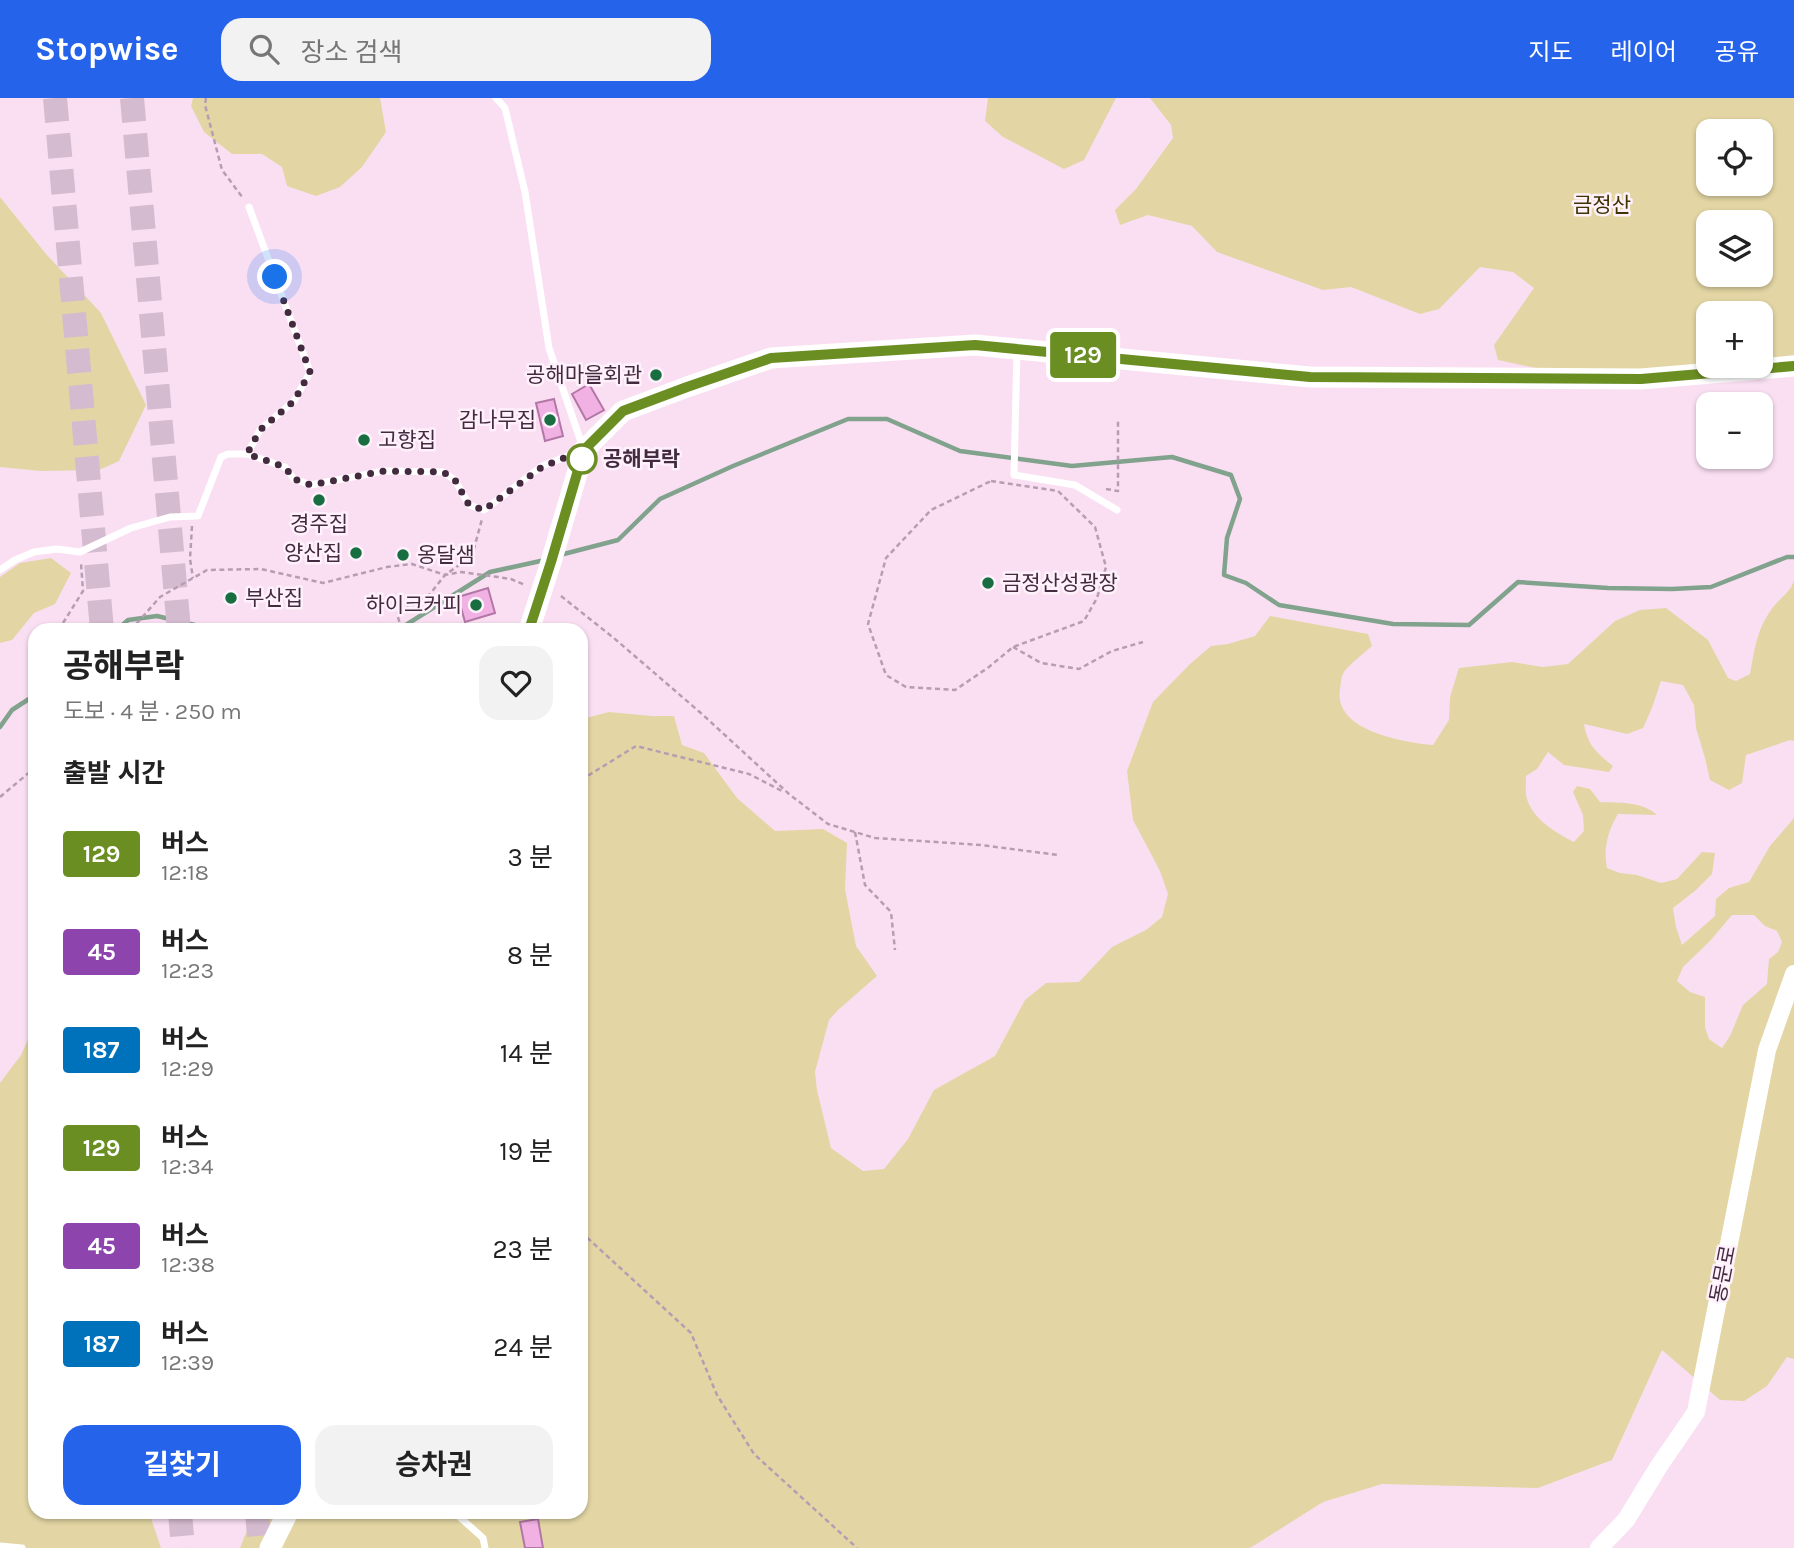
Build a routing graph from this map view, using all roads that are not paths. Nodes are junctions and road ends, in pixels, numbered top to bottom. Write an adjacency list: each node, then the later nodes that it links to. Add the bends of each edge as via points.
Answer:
1 (496, 98): 5 (lane, via 505,108 525,191 549,348)
2 (249, 207): 6 (lane, via 310,372 294,401 260,430)
3 (1017, 349): 4 (main road, via 1310,377 1641,379); 5 (main road, via 975,345 771,358 623,411); 7 (lane, via 1014,475 1075,485)
4 (1794, 366)
5 (584, 450): 6 (lane, via 542,467 484,510 469,505 455,480 443,472 384,471 311,485 294,479 285,467); 9 (main road)
6 (247, 454): 8 (lane, via 221,457 198,516 170,517 131,528 80,552 34,552)
7 (1116, 510)
8 (0, 569)
9 (531, 623)
10 (1794, 974): 17 (street, 동문로, via 1767,1050 1696,1412 1626,1520)
11 (284, 1519): 15 (main road)
12 (462, 1519): 16 (lane, via 483,1538)
13 (0, 1546): 14 (lane)
14 (22, 1548)
15 (270, 1548)
16 (485, 1548)
17 (1599, 1548)

